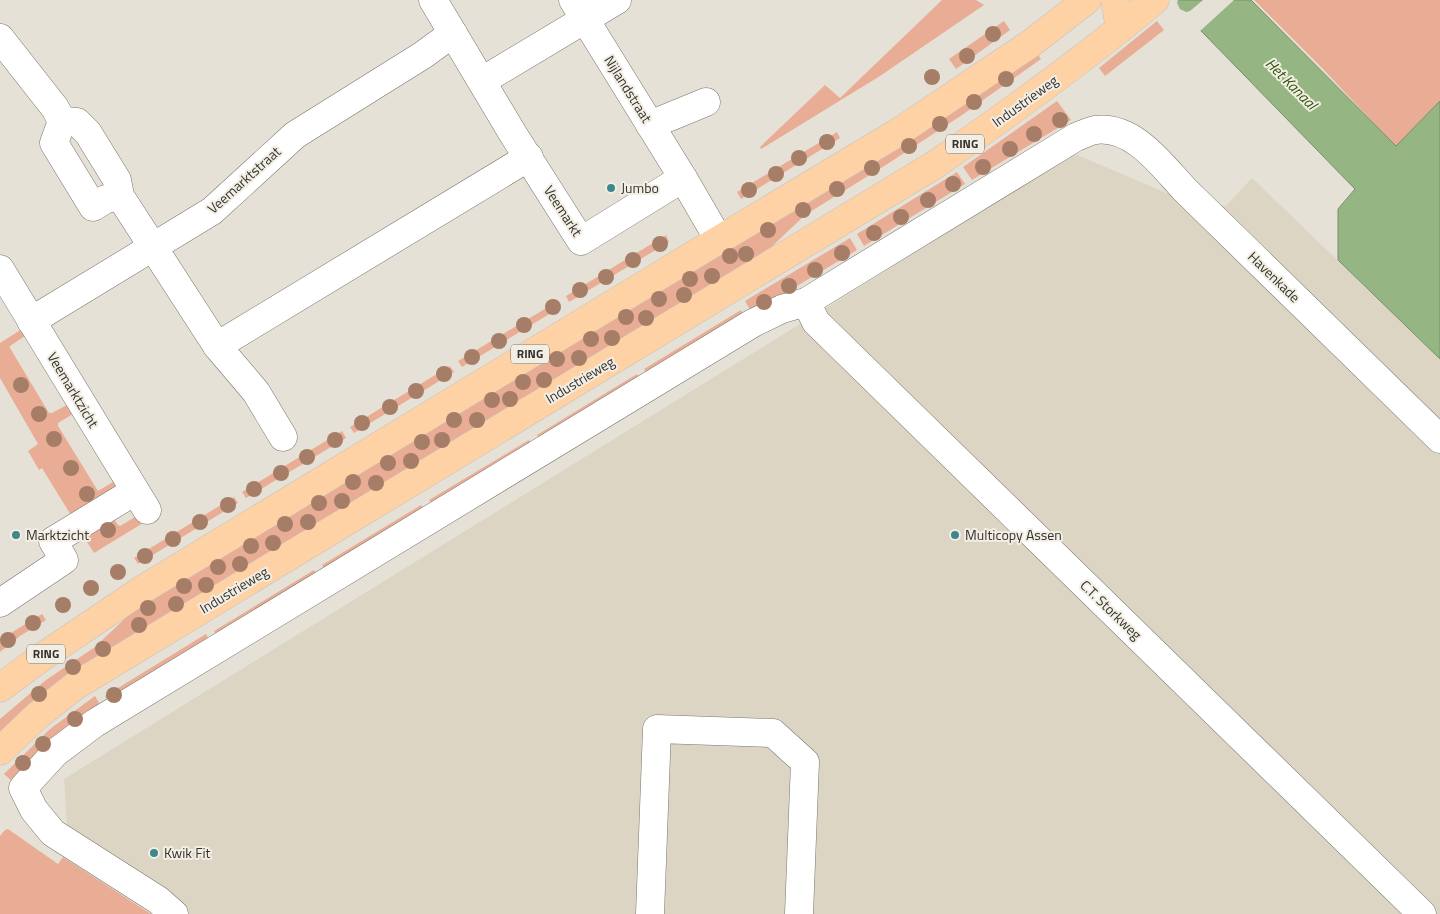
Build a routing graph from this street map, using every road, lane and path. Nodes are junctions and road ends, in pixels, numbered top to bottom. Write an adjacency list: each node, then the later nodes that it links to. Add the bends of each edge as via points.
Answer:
1 (432, 0): 8 (street, Veemarkt)
2 (616, 0): 6 (street)
3 (1115, 0): 7 (main road)
4 (1155, 0): 7 (main road, Industrieweg / RING)
5 (1083, 1): 7 (main road, via 1086,10); 15 (main road, RING, via 1030,44 897,133)
6 (578, 10): 10 (street); 12 (street, Nijlandstraat)
7 (1120, 30): 25 (main road, Industrieweg / RING, via 936,164 75,686)
8 (453, 33): 10 (street, Veemarkt); 16 (street, Veemarktstraat, via 295,135 212,211)
9 (0, 38): 16 (street, via 62,121 77,122 88,133 118,180 120,196)
10 (482, 82): 13 (street, Veemarkt)
11 (706, 102): 12 (street)
12 (650, 125): 14 (street, Nijlandstraat)
13 (529, 157): 14 (street, Veemarkt, via 581,241); 20 (street)
14 (683, 178): 15 (street, Nijlandstraat)
15 (719, 240): 24 (main road, RING, via 140,591)
16 (153, 247): 19 (street, Veemarktstraat); 20 (street)
17 (0, 269): 19 (street, Veemarktzicht)
18 (806, 302): 22 (street, Havenkade, via 1076,138 1093,130 1116,132 1149,152); 26 (street, via 753,323 95,723 55,753 22,788 34,810 53,834 158,900); 29 (street, C.T. Storkweg, via 816,322)
19 (31, 321): 23 (street, Veemarktzicht, via 141,500 53,541 64,560)
20 (216, 346): 21 (street, via 256,392)
21 (283, 437)
22 (1440, 439)
23 (0, 603)
24 (0, 688)
25 (0, 751)
26 (174, 914)
27 (650, 914): 28 (street, via 657,729 773,733 805,762)
28 (799, 914)
29 (1422, 914)

